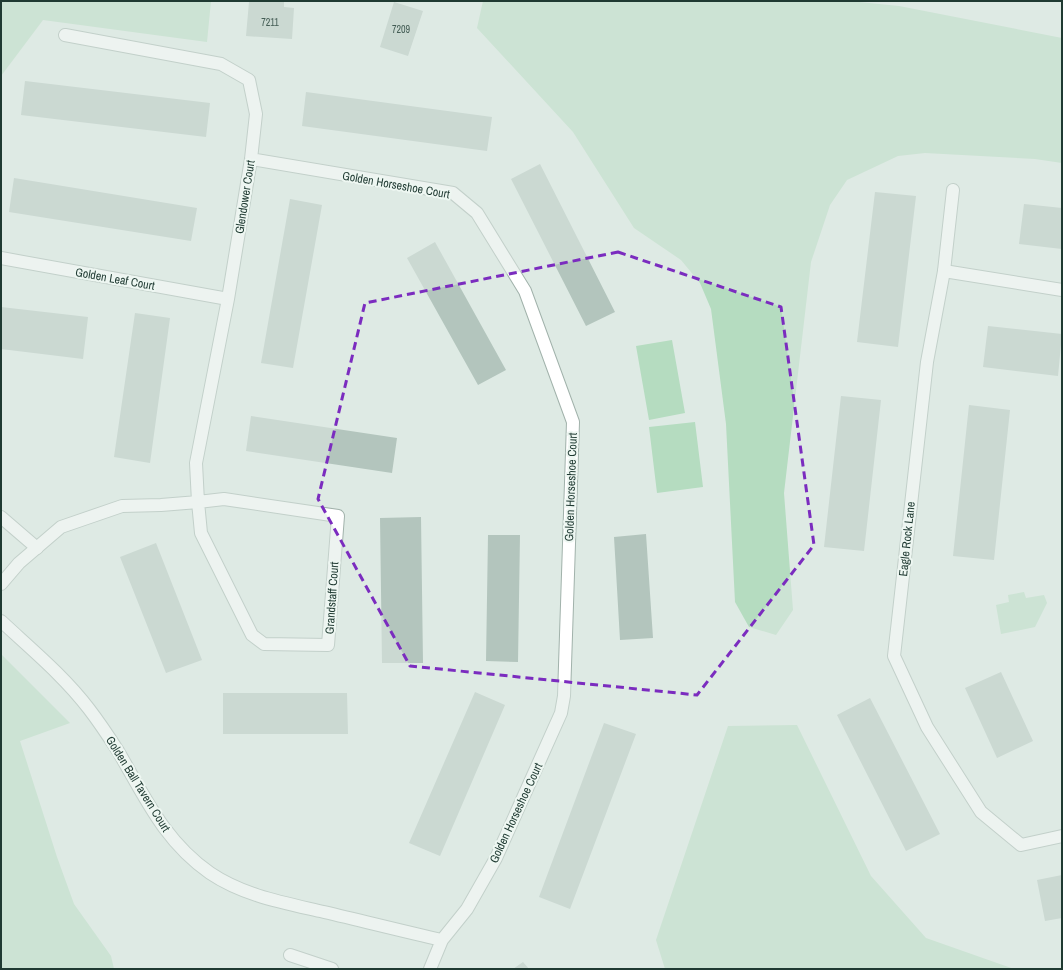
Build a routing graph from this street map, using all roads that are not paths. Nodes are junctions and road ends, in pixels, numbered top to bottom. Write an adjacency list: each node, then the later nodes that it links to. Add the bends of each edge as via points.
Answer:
1 (65, 35): 2 (street, Glendower Court, via 222,64 249,80 256,114)
2 (251, 159): 7 (street, Glendower Court); 14 (street, Golden Horseshoe Court, via 452,193 477,213 525,292 573,422 564,696 561,713 496,858 467,909)
3 (953, 190): 5 (street)
4 (1, 258): 7 (street, Golden Leaf Court)
5 (944, 271): 6 (street); 13 (street, Eagle Rock Lane, via 927,362 894,656 927,727 981,812 1021,845)
6 (1062, 290)
7 (228, 299): 8 (street, Glendower Court, via 196,463)
8 (198, 502): 8 (street, Grandstaff Court, via 224,499 338,516 328,645 264,644 252,635 201,533); 10 (street, Grandstaff Court, via 161,506 122,506 61,527)
9 (1, 517): 10 (street)
10 (37, 548): 11 (street, Grandstaff Court, via 19,563)
11 (1, 584)
12 (1, 621): 14 (street, Golden Ball Tavern Court, via 51,666 88,708 117,750 161,825 182,850 210,873 237,888 266,898)
13 (1062, 836)
14 (442, 940): 17 (street, Golden Horseshoe Court)
15 (290, 955): 16 (street)
16 (332, 969)
17 (430, 969)

